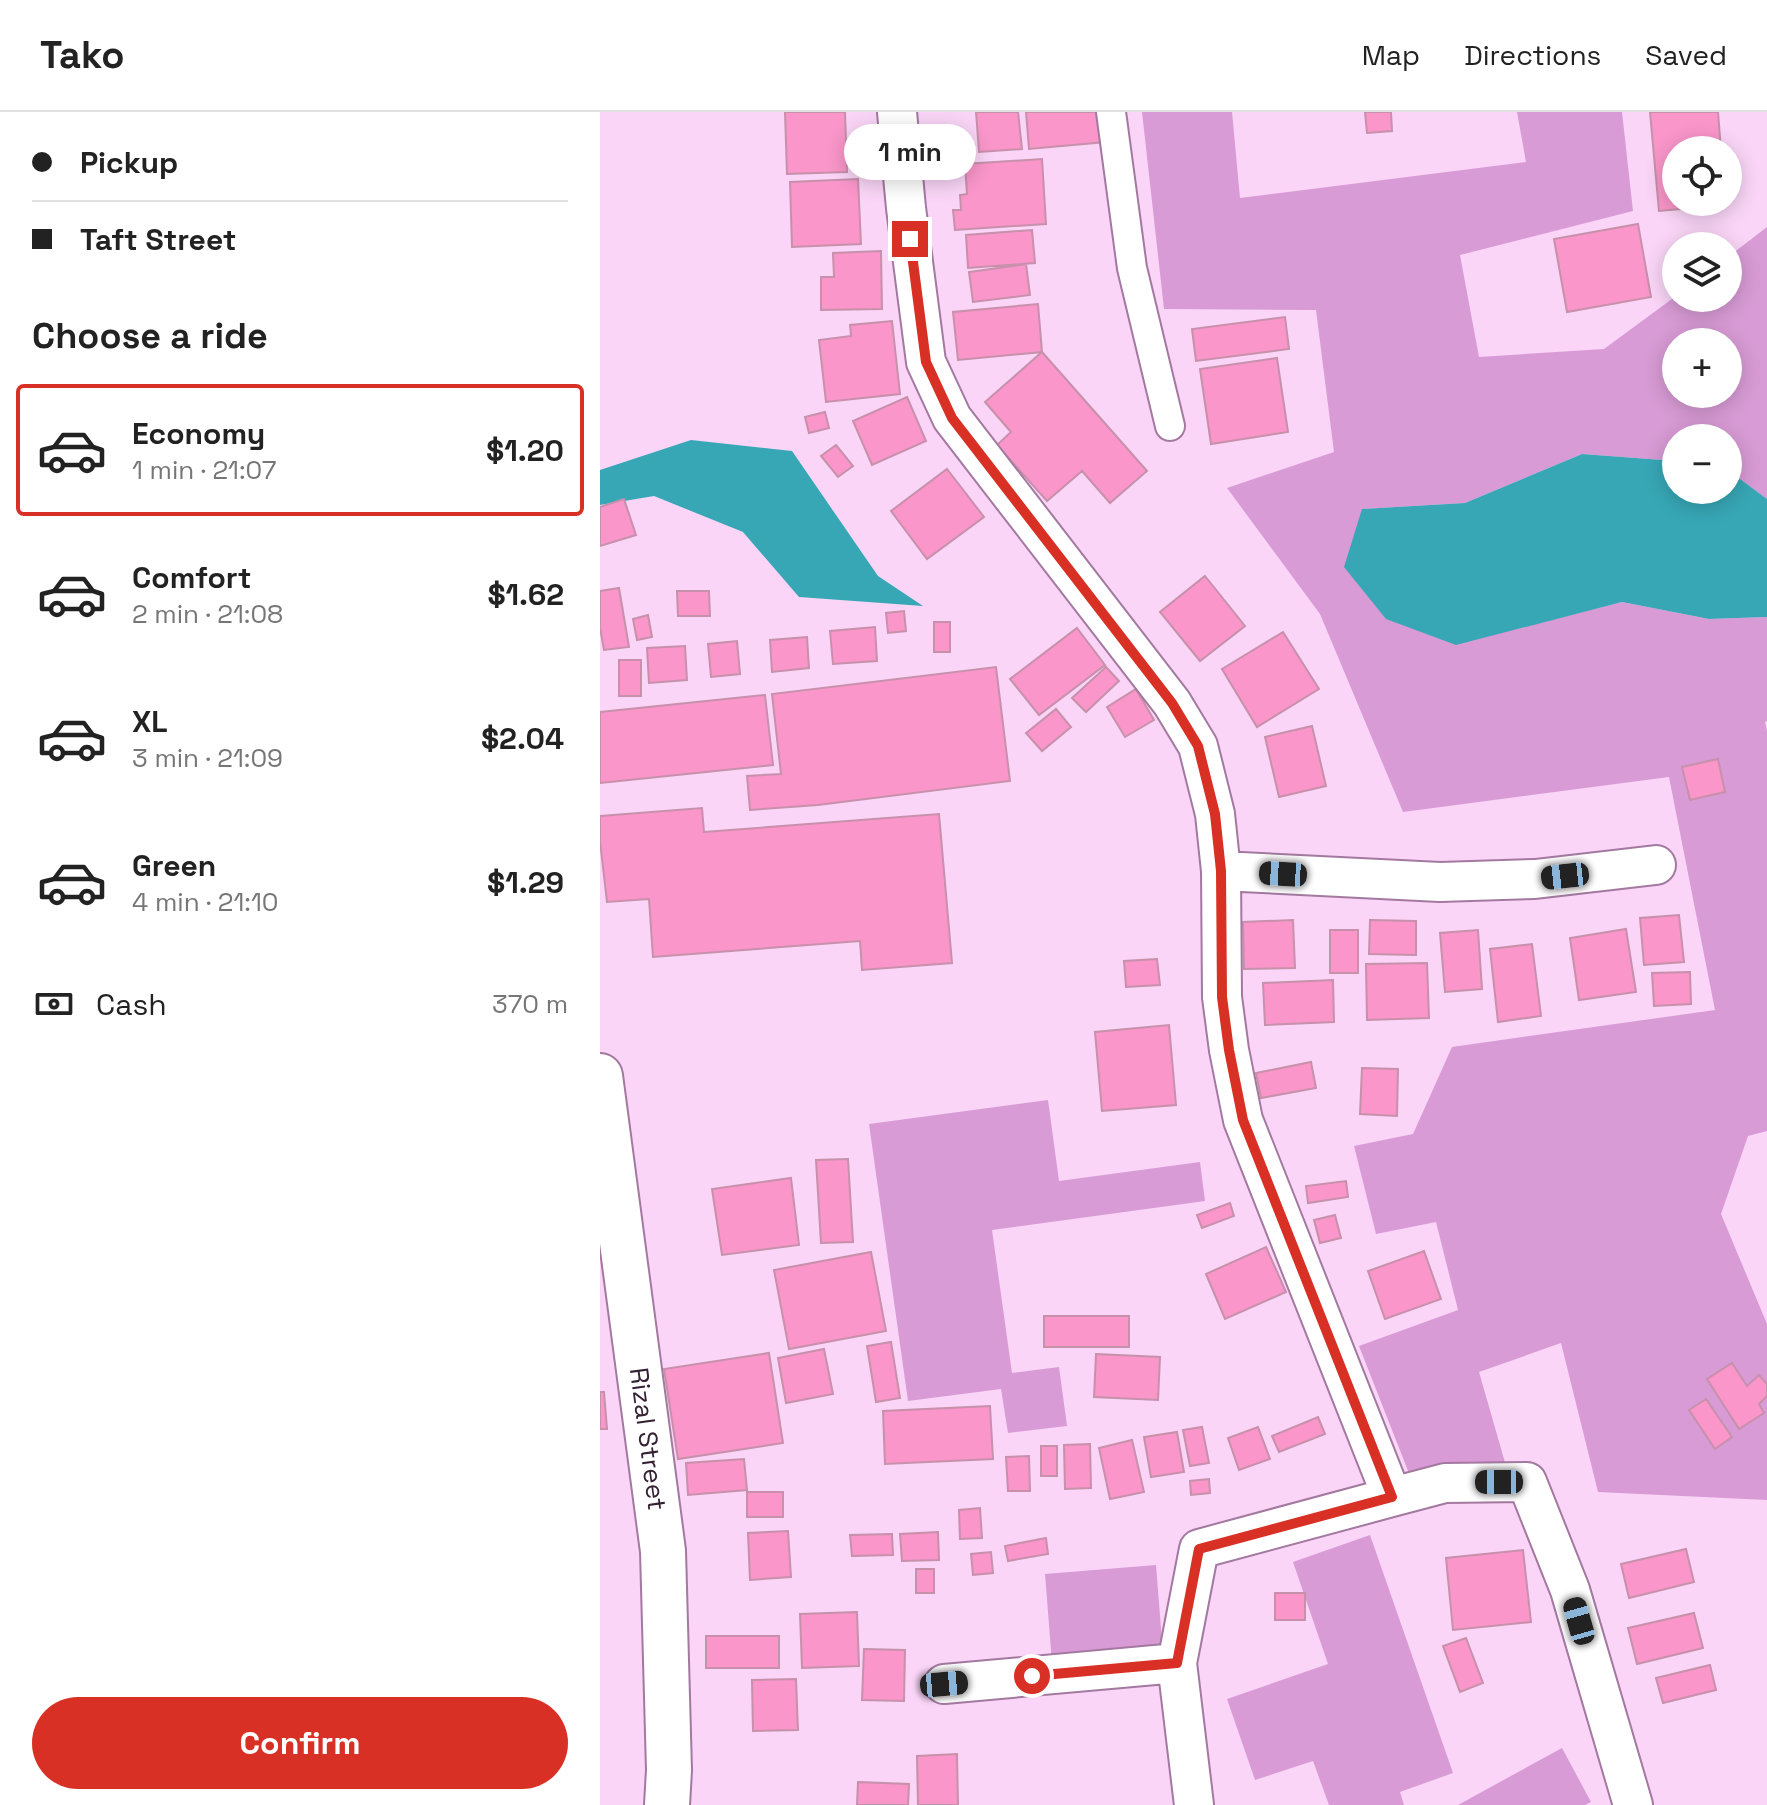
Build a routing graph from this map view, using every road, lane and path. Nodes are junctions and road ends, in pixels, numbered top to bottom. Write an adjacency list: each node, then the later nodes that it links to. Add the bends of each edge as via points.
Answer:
1 (897, 112): 5 (street, via 926,362 952,418 1172,703 1198,746 1215,814)
2 (1111, 112): 3 (street, via 1132,268)
3 (1170, 426)
4 (1656, 865): 5 (street, via 1535,879 1440,882)
5 (1221, 871): 7 (street, via 1222,997 1243,1120)
6 (600, 1076): 10 (main road, Rizal Street, via 663,1551)
7 (1392, 1497): 8 (street, via 1199,1549); 12 (street, via 1445,1483 1527,1482 1570,1590)
8 (1177, 1663): 9 (street); 11 (street)
9 (944, 1684)
10 (667, 1805)
11 (1194, 1805)
12 (1633, 1805)

